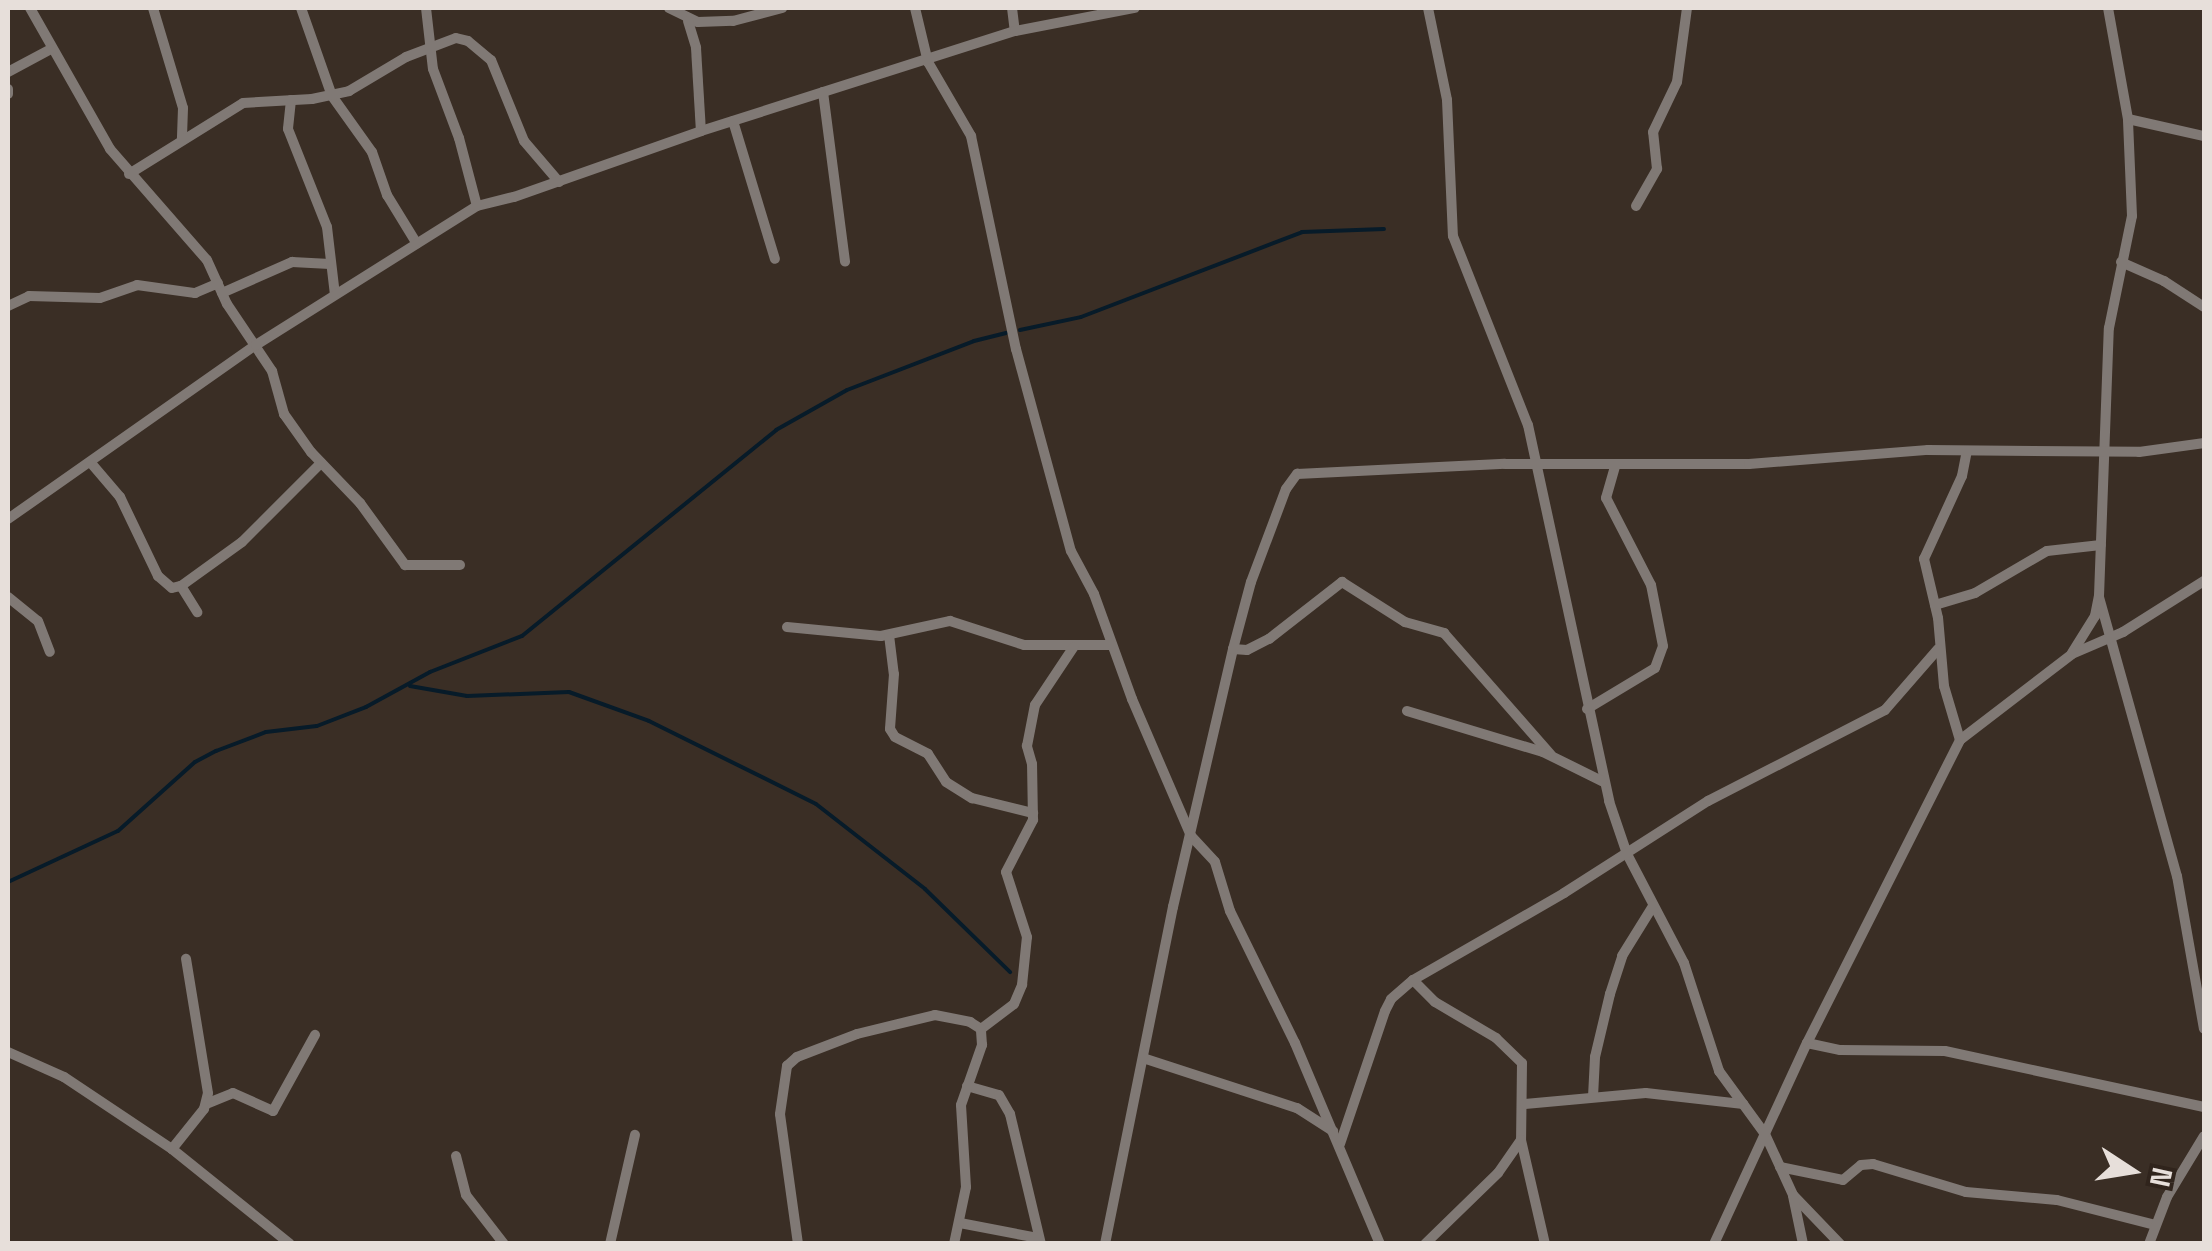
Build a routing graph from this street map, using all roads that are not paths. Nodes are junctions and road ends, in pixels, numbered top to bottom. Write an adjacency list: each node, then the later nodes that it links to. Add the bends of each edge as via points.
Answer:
1 (30, 8): 16 (street)
2 (153, 8): 26 (street, via 183,108)
3 (301, 8): 20 (street)
4 (426, 8): 15 (street)
5 (669, 8): 13 (street)
6 (778, 8): 13 (street, via 733,21)
7 (915, 8): 17 (street)
8 (1012, 8): 14 (street)
9 (1135, 8): 14 (street)
10 (1428, 8): 47 (street, via 1447,100 1453,236 1508,368)
11 (1687, 8): 30 (street, via 1677,82 1653,132 1657,169)
12 (2108, 8): 22 (street)
13 (688, 21): 24 (street, via 696,48)
14 (1015, 31): 17 (street)
15 (430, 46): 20 (street); 28 (street, via 462,38 491,60 524,141); 29 (street)
16 (50, 49): 18 (street); 27 (street)
17 (928, 62): 19 (street); 60 (street, via 971,136 1016,348 1063,523)
18 (8, 72)
19 (823, 92): 23 (street); 33 (street)
20 (332, 96): 21 (street); 31 (street, via 372,152 387,196)
21 (291, 100): 26 (street, via 244,104); 35 (street, via 288,128 323,213)
22 (2128, 119): 25 (street); 34 (street, via 2132,216)
23 (733, 122): 24 (street); 32 (street)
24 (700, 132): 28 (street)
25 (2204, 136)
26 (182, 140): 27 (street)
27 (130, 174): 36 (street, via 192,239)
28 (559, 182): 29 (street)
29 (476, 206): 31 (street)
30 (1636, 206)
31 (416, 244): 37 (street)
32 (775, 259)
33 (845, 262)
34 (2122, 262): 39 (street); 43 (street, via 2109,328)
35 (330, 264): 36 (street, via 292,262); 37 (street)
36 (220, 288): 38 (street, via 137,285 100,298 29,296); 40 (street)
37 (334, 295): 40 (street)
38 (8, 306)
39 (2204, 307)
40 (256, 345): 44 (street, via 272,371 284,414); 45 (street)
41 (2204, 443): 43 (street)
42 (1967, 451): 43 (street); 46 (street); 55 (street, via 1926,550)
43 (2107, 452): 49 (street)
44 (321, 462): 50 (street, via 405,565); 52 (street, via 242,542)
45 (91, 463): 48 (street); 52 (street, via 128,508 162,583)
46 (1616, 464): 47 (street); 66 (street, via 1606,498 1651,585 1662,646 1655,668)
47 (1537, 466): 62 (street, via 1297,474 1251,582); 66 (street)
48 (8, 520)
49 (2101, 545): 53 (street); 55 (street, via 2047,551 1975,593)
50 (460, 565)
51 (2204, 581): 59 (street)
52 (182, 586): 56 (street)
53 (2098, 596): 59 (street); 65 (street)
54 (8, 597): 64 (street, via 38,620)
55 (1935, 605): 63 (street)
56 (197, 612)
57 (787, 628): 58 (street)
58 (889, 635): 61 (street, via 950,622 1016,644); 71 (street, via 895,738 928,754 946,782 972,798)
59 (2111, 636): 65 (street); 78 (street, via 2177,876)
60 (1111, 645): 61 (street); 72 (street)
61 (1073, 648): 71 (street, via 1032,716 1027,746)
62 (1233, 648): 69 (street, via 1246,651 1268,639 1342,582 1405,622 1444,633); 72 (street)
63 (1938, 649): 68 (street); 73 (street, via 1885,710 1708,801)
64 (50, 652)
65 (2072, 654): 68 (street)
66 (1587, 709): 70 (street)
67 (1406, 712): 69 (street)
68 (1960, 740): 80 (street)
69 (1551, 756): 70 (street)
70 (1602, 782): 73 (street)
71 (1033, 812): 77 (street, via 1006,872 1028,938 1022,985 1014,1004)
72 (1190, 836): 82 (street); 89 (street, via 1215,862 1230,911)
73 (1628, 854): 74 (street); 76 (street)
74 (1653, 906): 84 (street, via 1622,956 1595,1057); 87 (street, via 1684,963 1720,1071)
75 (186, 958): 85 (street)
76 (1412, 980): 86 (street, via 1522,1062); 94 (street, via 1385,1011)
77 (981, 1029): 83 (street); 105 (street, via 935,1015 858,1034 791,1061 780,1114)
78 (2204, 1029)
79 (315, 1034): 85 (street, via 273,1111 234,1093)
80 (1807, 1042): 88 (street, via 1840,1050 1945,1052); 91 (street)
81 (8, 1053): 95 (street, via 64,1077)
82 (1146, 1059): 89 (street, via 1297,1108); 107 (street)
83 (967, 1086): 99 (street, via 961,1105 966,1187); 101 (street, via 999,1094 1010,1114)
84 (1592, 1096): 86 (street); 87 (street, via 1646,1093)
85 (206, 1104): 95 (street)
86 (1525, 1104): 93 (street)
87 (1744, 1104): 91 (street)
88 (2204, 1107)
89 (1334, 1132): 94 (street)
90 (635, 1134): 104 (street)
91 (1765, 1134): 97 (street); 111 (street)
92 (2204, 1136): 100 (street)
93 (1521, 1140): 109 (street, via 1498,1174); 110 (street)
94 (1340, 1144): 108 (street)
95 (172, 1149): 102 (street)
96 (456, 1156): 103 (street, via 466,1195)
97 (1780, 1167): 98 (street); 100 (street, via 1843,1180 1873,1164 1966,1192 2057,1200)
98 (1793, 1194): 112 (street); 113 (street)
99 (960, 1223): 101 (street); 106 (street)
100 (2155, 1225): 114 (street)
101 (1039, 1241)
102 (290, 1244)
103 (504, 1244)
104 (610, 1244)
105 (798, 1244)
106 (954, 1244)
107 (1105, 1244)
108 (1380, 1244)
109 (1425, 1244)
110 (1544, 1244)
111 (1714, 1244)
112 (1802, 1244)
113 (1840, 1244)
114 (2149, 1244)

